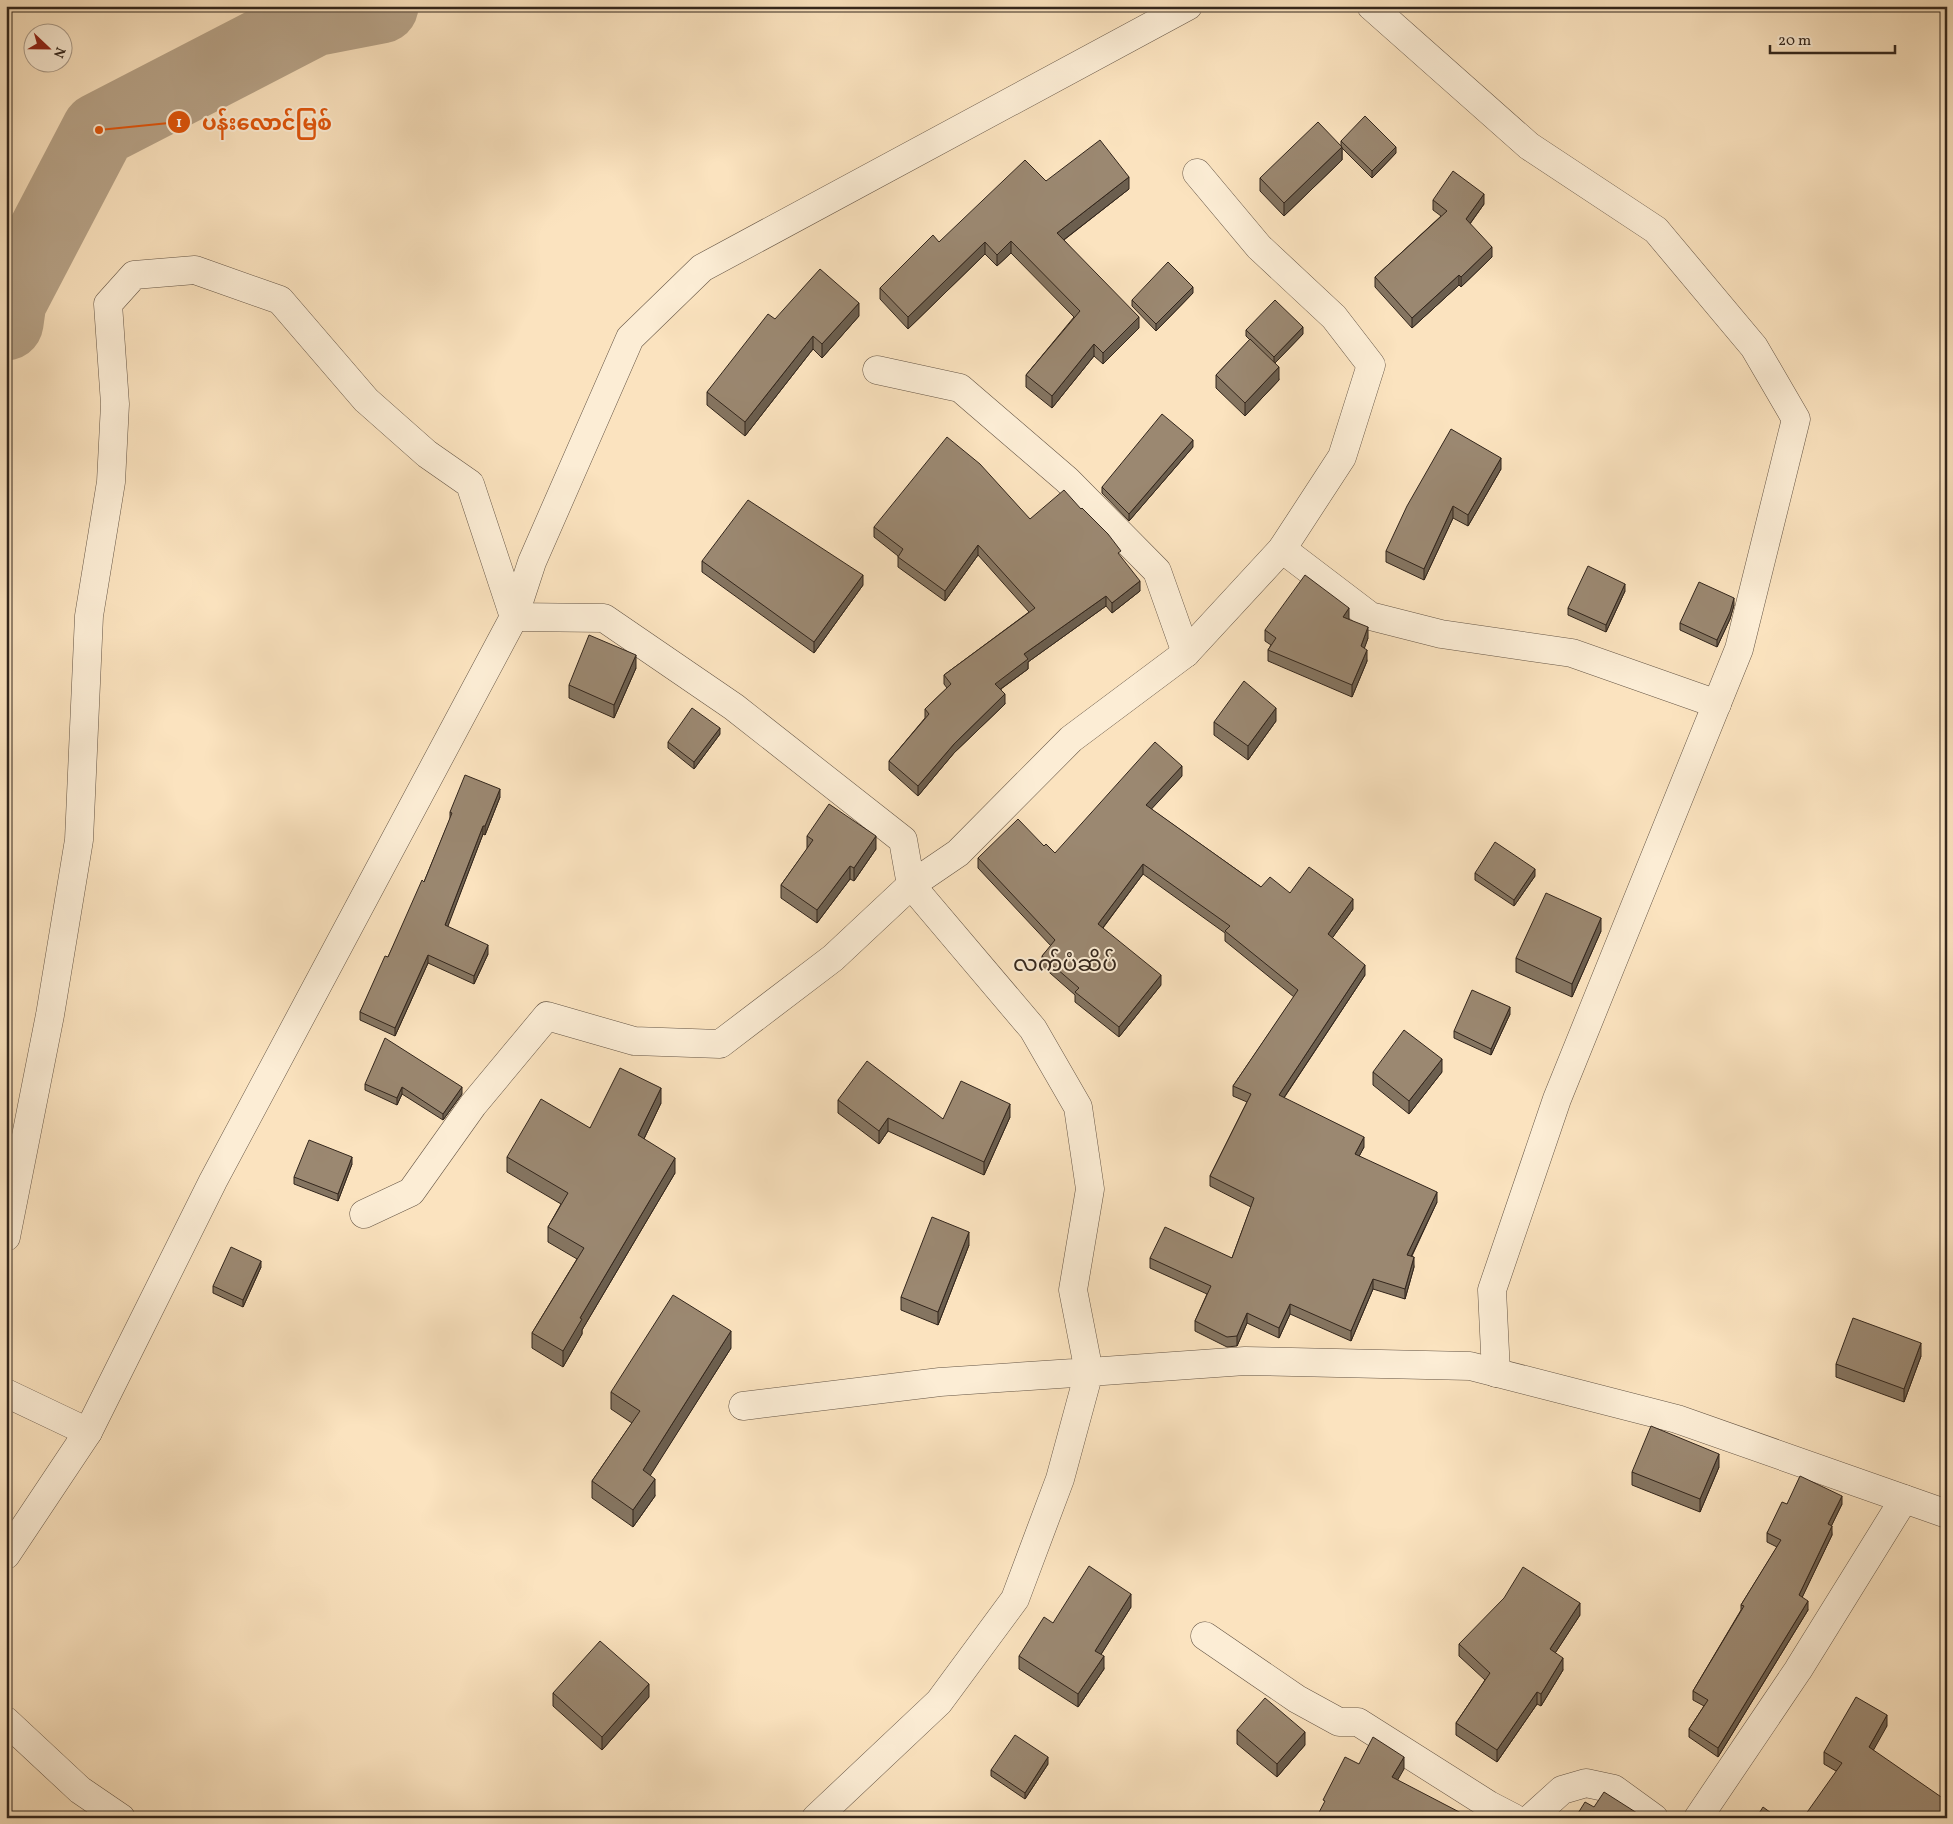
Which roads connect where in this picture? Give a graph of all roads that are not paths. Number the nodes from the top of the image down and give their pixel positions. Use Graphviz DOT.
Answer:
graph roads {
  1 [pos="1188,6"];
  2 [pos="1371,6"];
  3 [pos="1196,173"];
  4 [pos="877,370"];
  5 [pos="1282,549"];
  6 [pos="514,617"];
  7 [pos="1186,653"];
  8 [pos="1717,704"];
  9 [pos="911,885"];
  10 [pos="364,1214"];
  11 [pos="6,1237"];
  12 [pos="1089,1372"];
  13 [pos="1496,1373"];
  14 [pos="6,1393"];
  15 [pos="743,1406"];
  16 [pos="88,1432"];
  17 [pos="1904,1499"];
  18 [pos="1947,1514"];
  19 [pos="6,1555"];
  20 [pos="1205,1636"];
  21 [pos="6,1721"];
  22 [pos="121,1818"];
  23 [pos="816,1818"];
  24 [pos="1514,1818"];
  25 [pos="1531,1818"];
  26 [pos="1654,1818"];
  27 [pos="1698,1818"];
  1 -- 6 [label="street"];
  2 -- 8 [label="street"];
  3 -- 5 [label="street"];
  4 -- 7 [label="street"];
  5 -- 7 [label="street"];
  5 -- 8 [label="street"];
  6 -- 9 [label="street"];
  6 -- 11 [label="street"];
  6 -- 16 [label="street"];
  7 -- 9 [label="street"];
  8 -- 13 [label="street"];
  9 -- 10 [label="street"];
  9 -- 12 [label="street"];
  12 -- 13 [label="street"];
  12 -- 15 [label="street"];
  12 -- 23 [label="street"];
  13 -- 17 [label="street"];
  14 -- 16 [label="street"];
  16 -- 19 [label="street"];
  17 -- 18 [label="street"];
  17 -- 27 [label="street"];
  20 -- 24 [label="street"];
  21 -- 22 [label="street"];
  25 -- 26 [label="street"];
}
